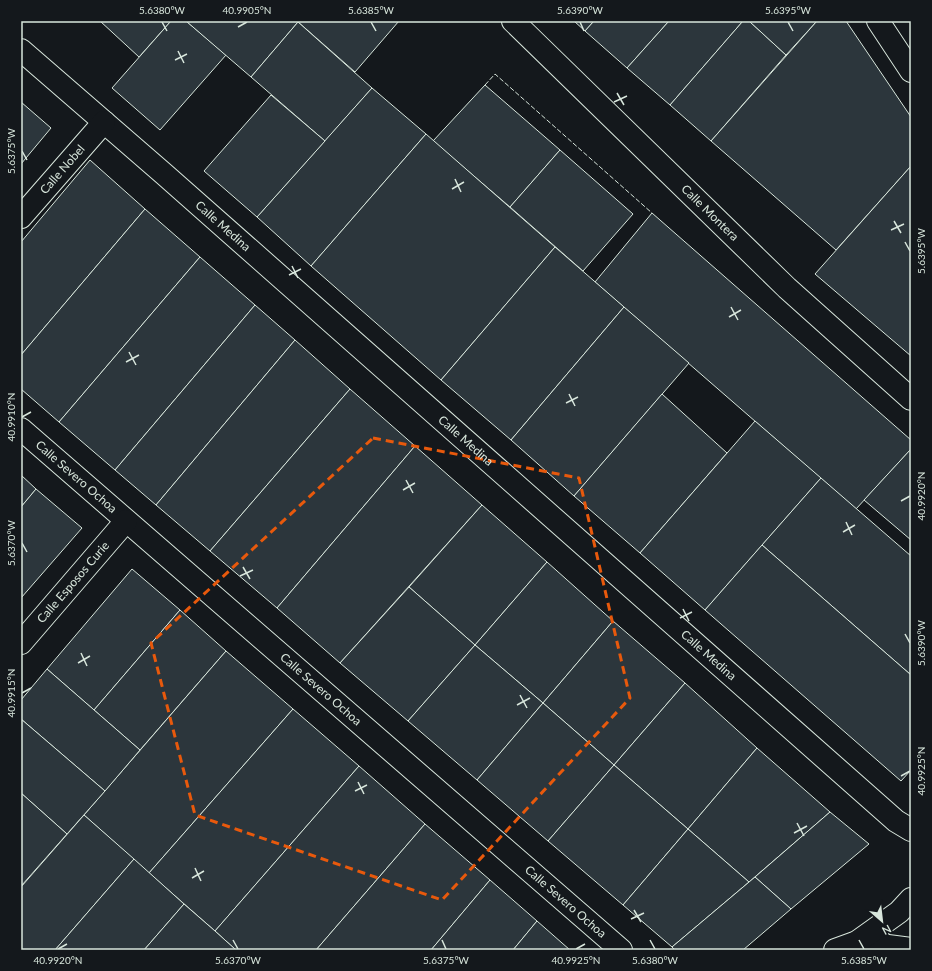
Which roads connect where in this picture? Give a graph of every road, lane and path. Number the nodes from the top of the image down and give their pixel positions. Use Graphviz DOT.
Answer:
graph roads {
  1 [pos="513,21"];
  2 [pos="878,21"];
  3 [pos="21,50"];
  4 [pos="911,71"];
  5 [pos="104,122"];
  6 [pos="21,217"];
  7 [pos="911,400"];
  8 [pos="21,430"];
  9 [pos="126,521"];
  10 [pos="21,644"];
  11 [pos="911,830"];
  12 [pos="911,899"];
  13 [pos="857,942"];
  14 [pos="911,949"];
  15 [pos="621,950"];
  16 [pos="835,950"];
  1 -- 7 [label="street, Calle Montera"];
  2 -- 4 [label="street"];
  3 -- 5 [label="street, Calle Medina"];
  5 -- 6 [label="street, Calle Nobel"];
  5 -- 11 [label="street, Calle Medina"];
  8 -- 9 [label="street, Calle Severo Ochoa"];
  9 -- 10 [label="street, Calle Esposos Curie"];
  9 -- 15 [label="street, Calle Severo Ochoa"];
  12 -- 13 [label="street"];
  13 -- 14 [label="street"];
  13 -- 16 [label="street"];
}
